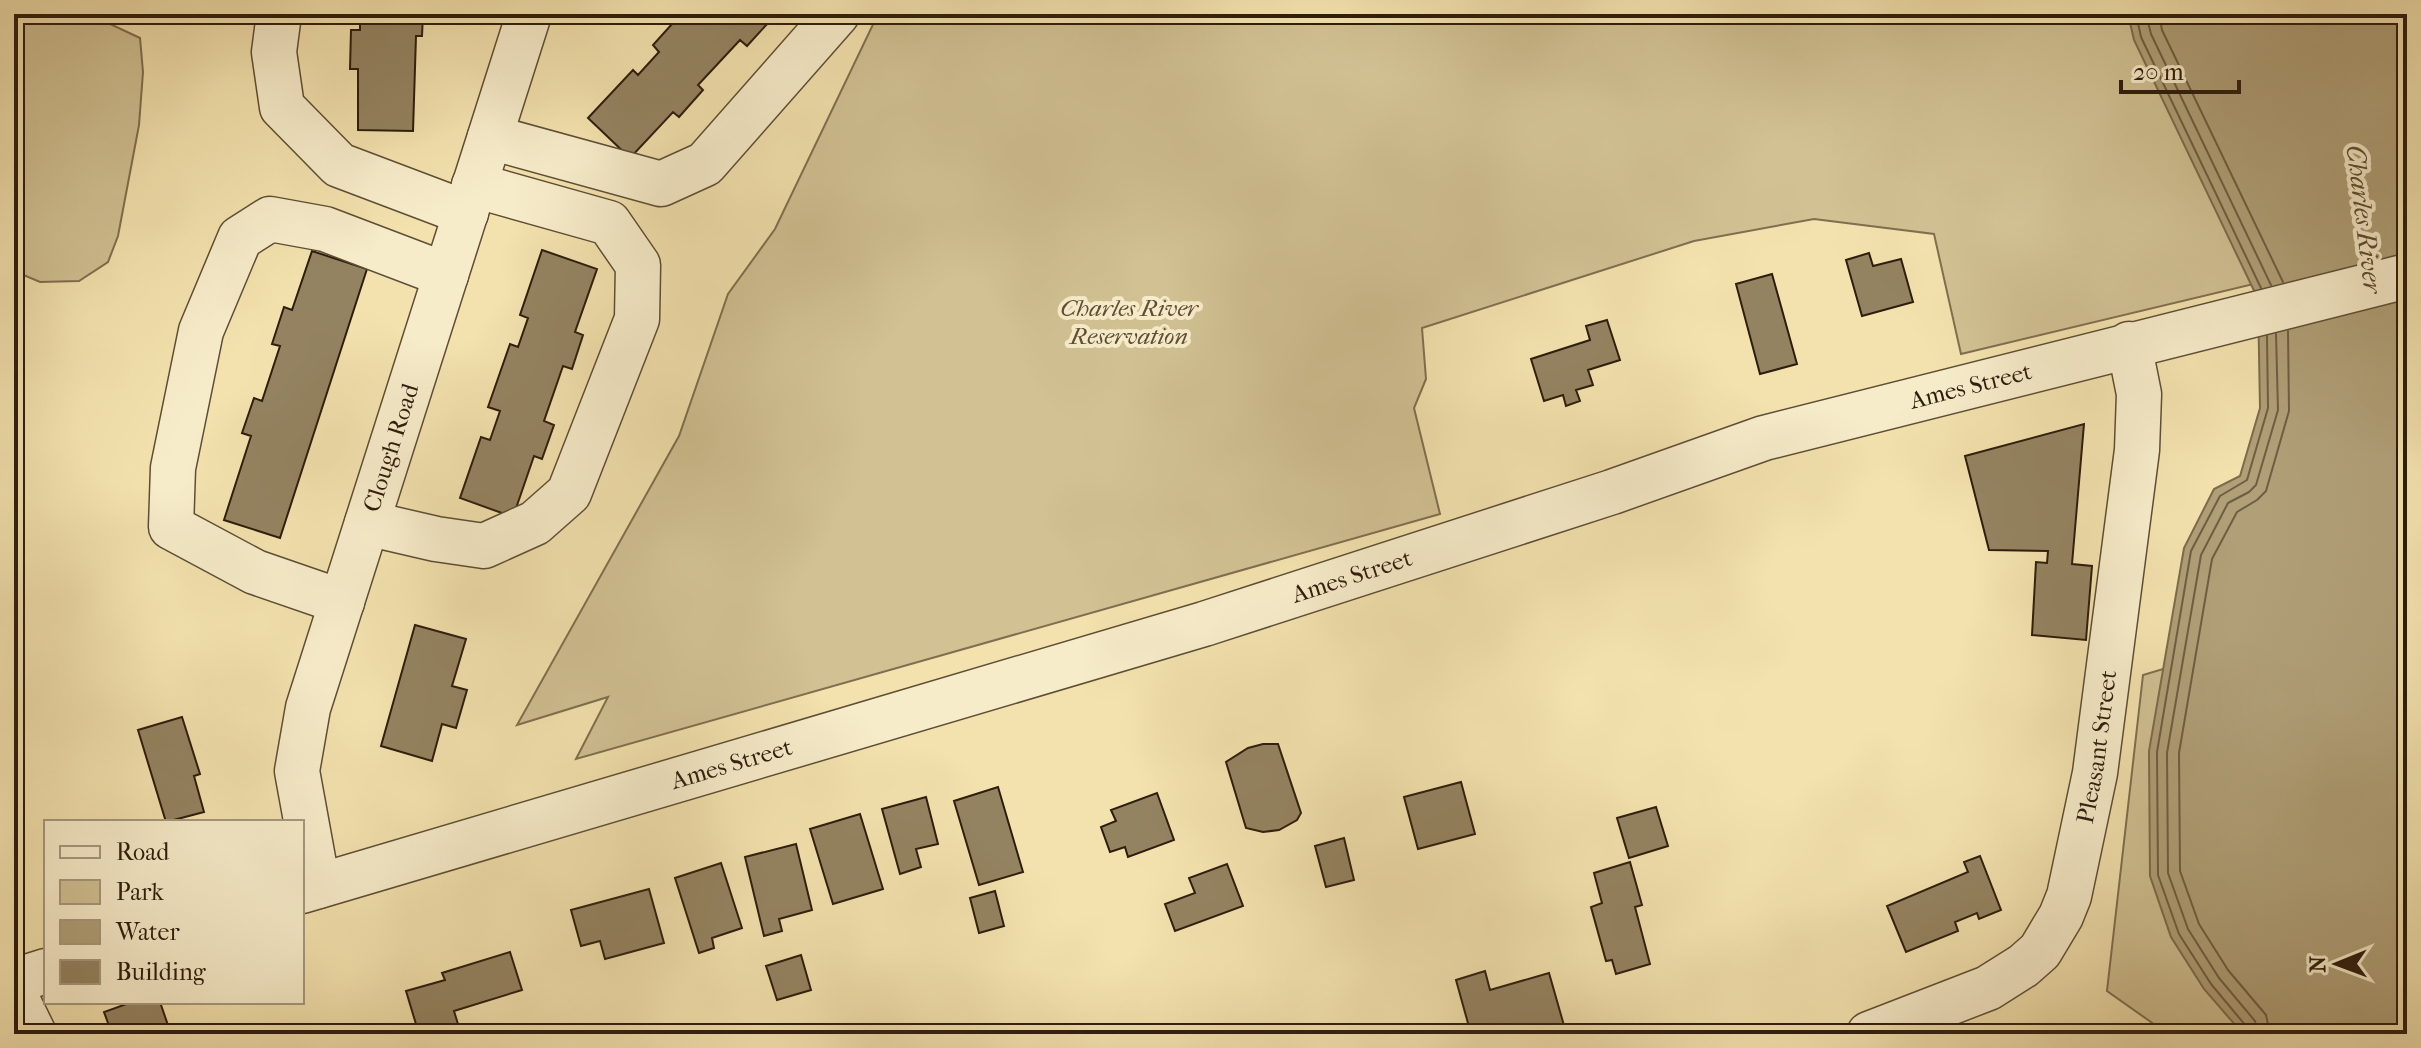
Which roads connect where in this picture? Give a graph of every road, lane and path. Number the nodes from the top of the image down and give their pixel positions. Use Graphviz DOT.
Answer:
graph roads {
  1 [pos="279,14"];
  2 [pos="529,14"];
  3 [pos="837,14"];
  4 [pos="490,137"];
  5 [pos="470,199"];
  6 [pos="446,275"];
  7 [pos="2407,276"];
  8 [pos="2129,344"];
  9 [pos="367,523"];
  10 [pos="342,602"];
  11 [pos="302,820"];
  12 [pos="304,835"];
  13 [pos="310,889"];
  14 [pos="44,972"];
  15 [pos="14,981"];
  16 [pos="14,993"];
  17 [pos="34,1034"];
  18 [pos="1869,1034"];
  1 -- 5 [label="street"];
  2 -- 4 [label="street, Clough Road"];
  3 -- 4 [label="street"];
  4 -- 5 [label="street, Clough Road"];
  5 -- 6 [label="street, Clough Road"];
  5 -- 9 [label="street"];
  6 -- 9 [label="street, Clough Road"];
  6 -- 10 [label="street"];
  7 -- 8 [label="street, Ames Street"];
  8 -- 13 [label="street, Ames Street"];
  8 -- 18 [label="street, Pleasant Street"];
  9 -- 10 [label="street, Clough Road"];
  10 -- 11 [label="street, Clough Road"];
  12 -- 13 [label="street, Clough Road"];
  14 -- 15 [label="street"];
  16 -- 17 [label="street"];
}
